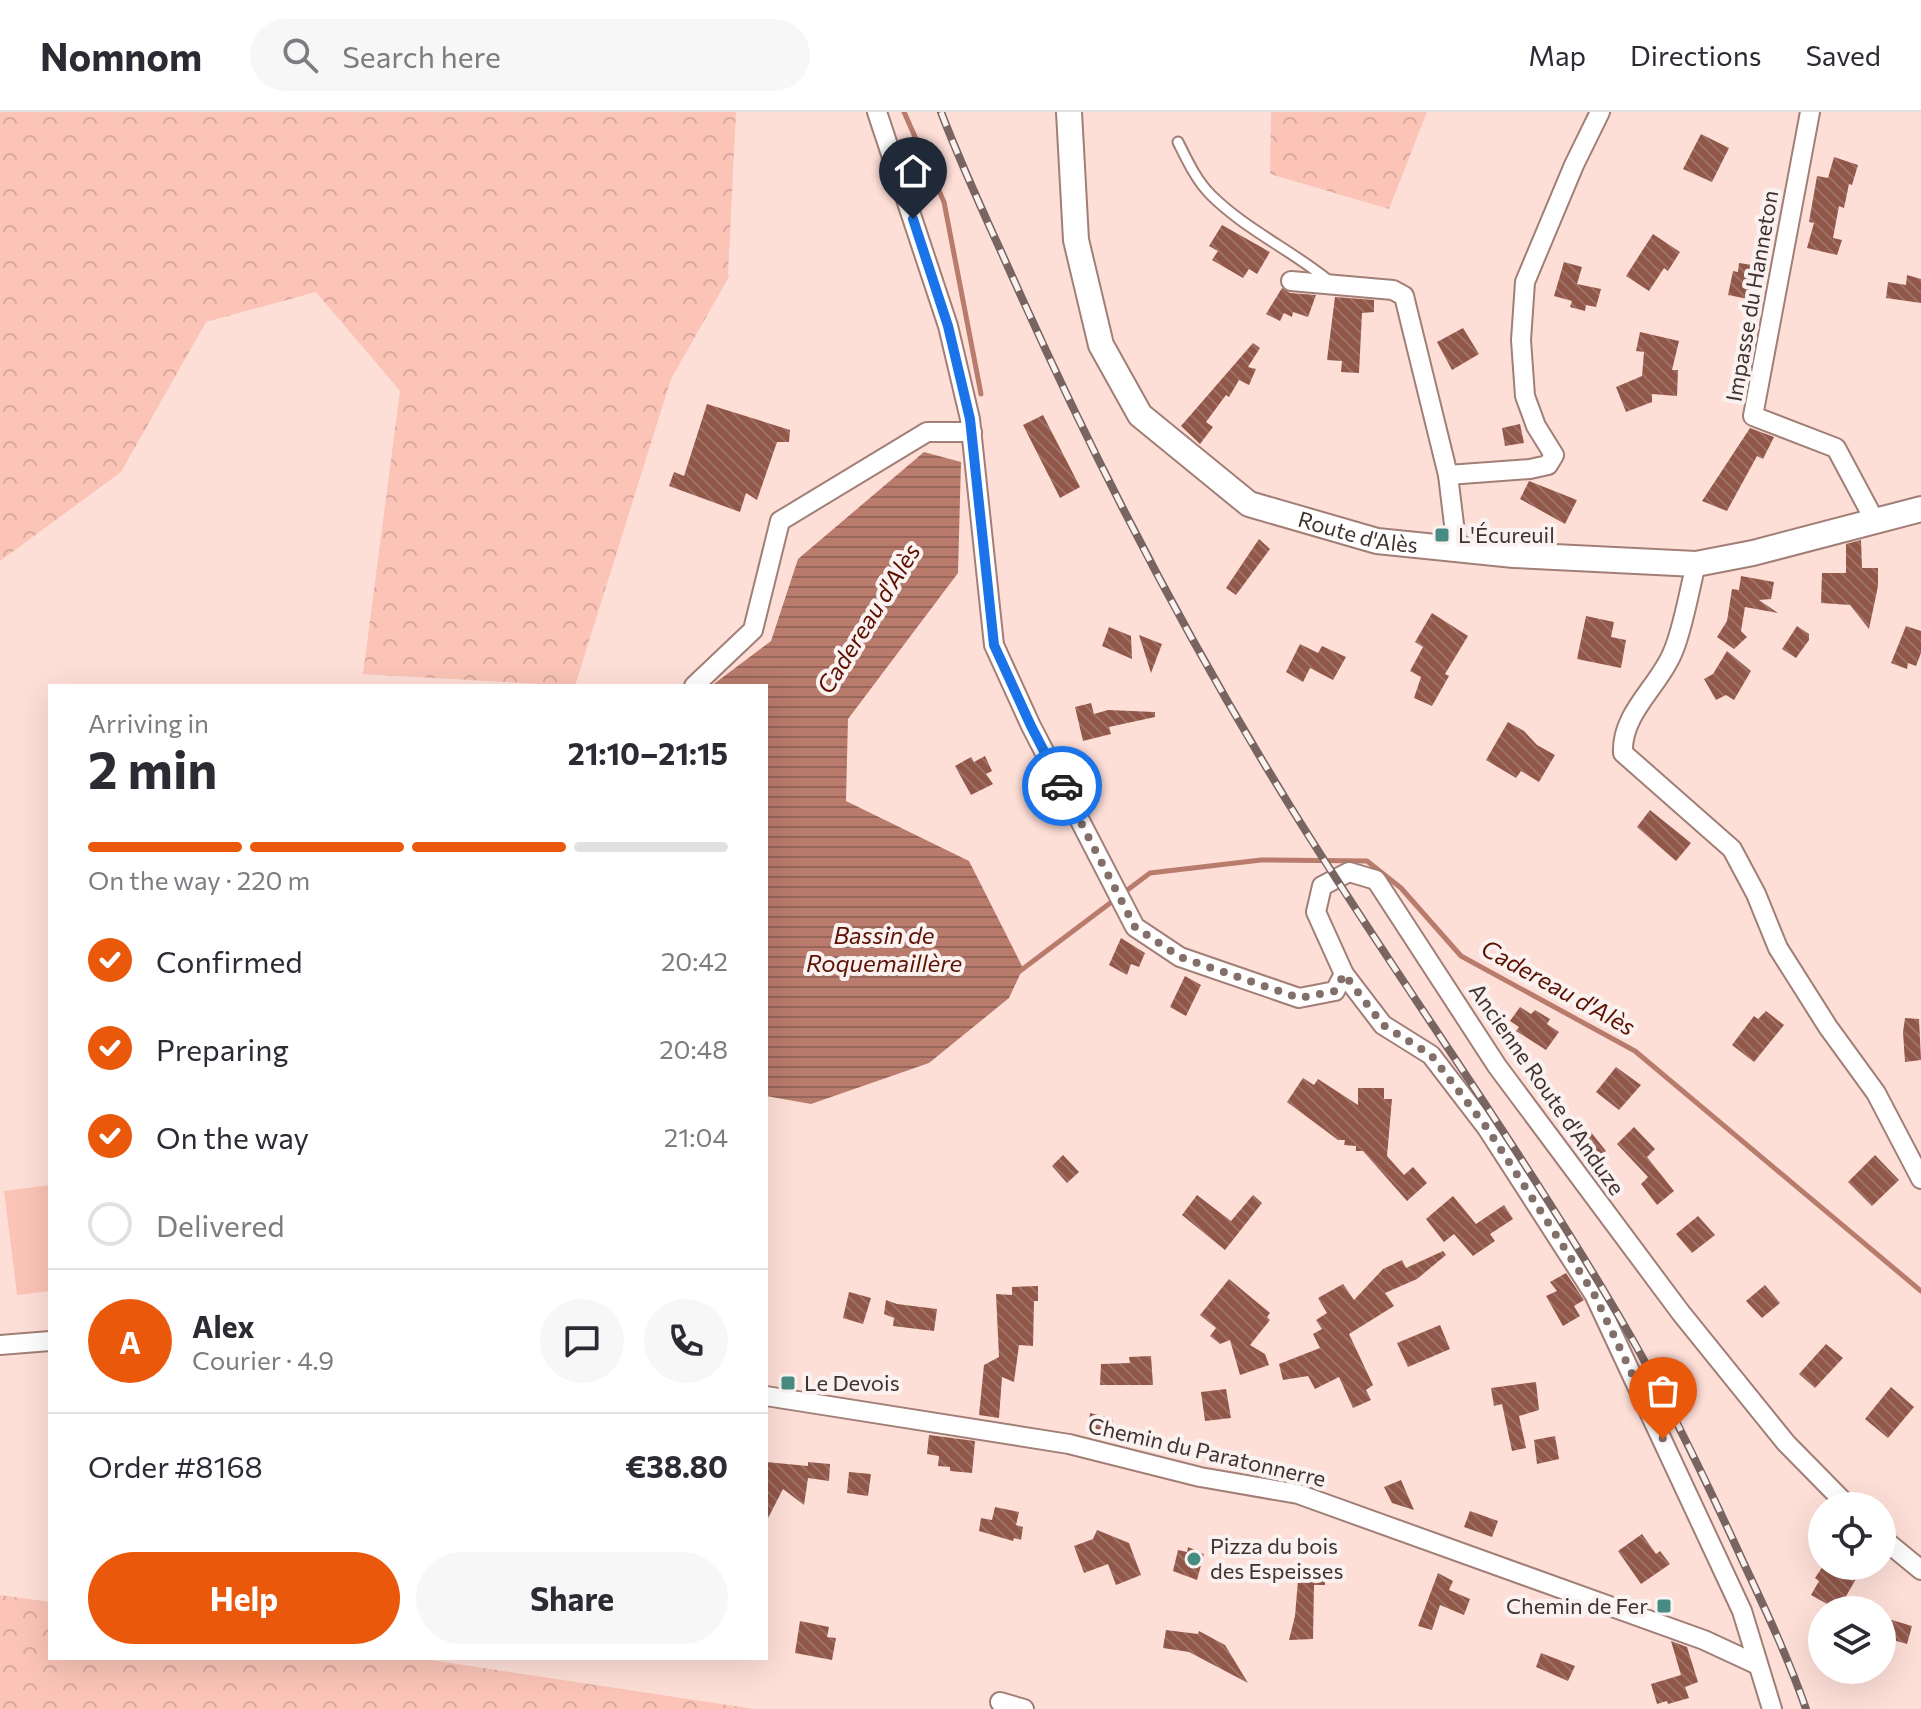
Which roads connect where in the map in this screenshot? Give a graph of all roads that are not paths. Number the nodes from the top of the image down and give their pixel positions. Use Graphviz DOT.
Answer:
graph roads {
  1 [pos="877,112"];
  2 [pos="1069,112"];
  3 [pos="1600,112"];
  4 [pos="1810,112"];
  5 [pos="1178,142"];
  6 [pos="1291,281"];
  7 [pos="1334,285"];
  8 [pos="972,432"];
  9 [pos="1448,475"];
  10 [pos="1921,509"];
  11 [pos="1875,521"];
  12 [pos="1457,549"];
  13 [pos="1696,564"];
  14 [pos="696,684"];
  15 [pos="1344,974"];
  16 [pos="1921,1179"];
  17 [pos="48,1341"];
  18 [pos="0,1345"];
  19 [pos="768,1396"];
  20 [pos="1835,1492"];
  21 [pos="1896,1549"];
  22 [pos="1921,1570"];
  23 [pos="1758,1665"];
  24 [pos="1000,1702"];
  25 [pos="1024,1709"];
  26 [pos="1772,1709"];
  1 -- 8 [label="street"];
  2 -- 12 [label="main road, Route d'Alès"];
  3 -- 9 [label="street"];
  4 -- 11 [label="street, Impasse du Hanneton"];
  5 -- 7 [label="lane"];
  6 -- 7 [label="street"];
  7 -- 9 [label="street"];
  8 -- 14 [label="street"];
  8 -- 15 [label="street"];
  9 -- 12 [label="street"];
  10 -- 11 [label="main road, Route d'Alès"];
  11 -- 13 [label="main road, Route d'Alès"];
  12 -- 13 [label="main road, Route d'Alès"];
  13 -- 16 [label="street"];
  15 -- 20 [label="street, Ancienne Route d'Anduze"];
  15 -- 23 [label="street, Ancienne Route d'Anduze"];
  17 -- 18 [label="street"];
  19 -- 23 [label="street, Chemin du Paratonnerre"];
  21 -- 22 [label="street"];
  23 -- 26 [label="street"];
  24 -- 25 [label="street"];
}
